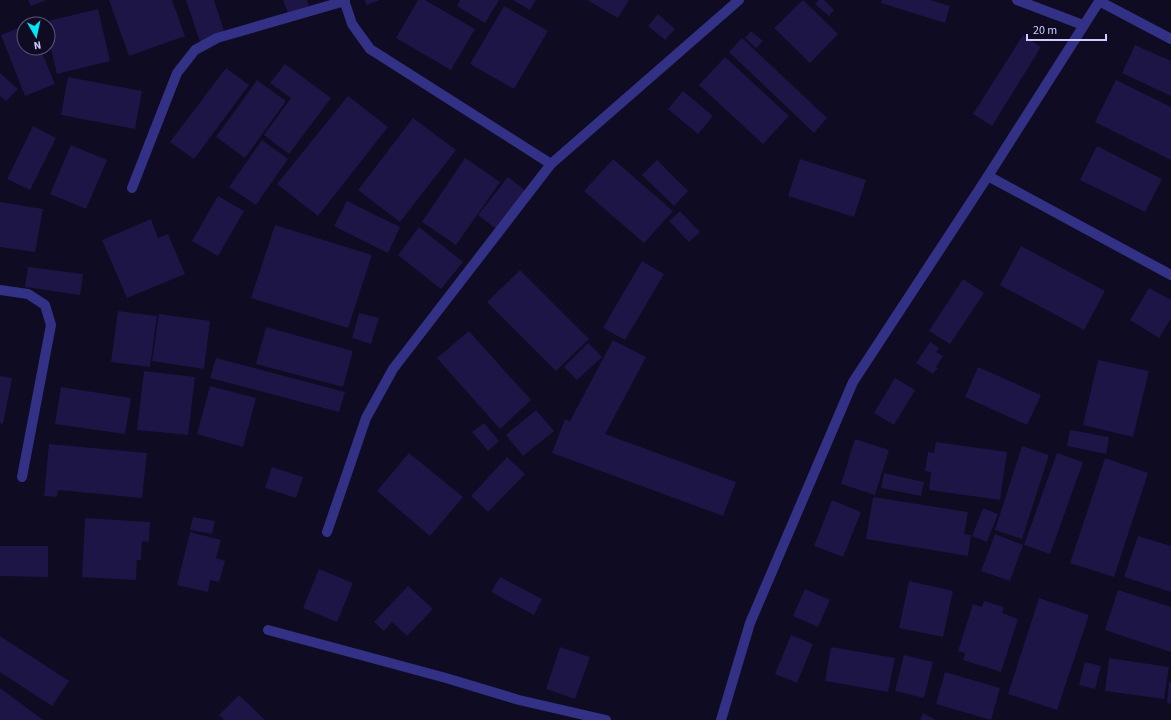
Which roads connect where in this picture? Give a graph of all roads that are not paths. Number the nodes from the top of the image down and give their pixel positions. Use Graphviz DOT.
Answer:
graph roads {
  1 [pos="739,0"];
  2 [pos="1017,0"];
  3 [pos="345,1"];
  4 [pos="1100,1"];
  5 [pos="1083,25"];
  6 [pos="1171,39"];
  7 [pos="551,164"];
  8 [pos="988,176"];
  9 [pos="132,188"];
  10 [pos="1171,275"];
  11 [pos="0,290"];
  12 [pos="22,477"];
  13 [pos="327,532"];
  14 [pos="268,630"];
  15 [pos="606,720"];
  16 [pos="721,720"];
  1 -- 7 [label="street"];
  2 -- 5 [label="street"];
  3 -- 7 [label="street"];
  3 -- 9 [label="street"];
  4 -- 5 [label="street"];
  4 -- 6 [label="street"];
  5 -- 8 [label="street"];
  7 -- 13 [label="street"];
  8 -- 10 [label="street"];
  8 -- 16 [label="street"];
  11 -- 12 [label="street"];
  14 -- 15 [label="street"];
}
